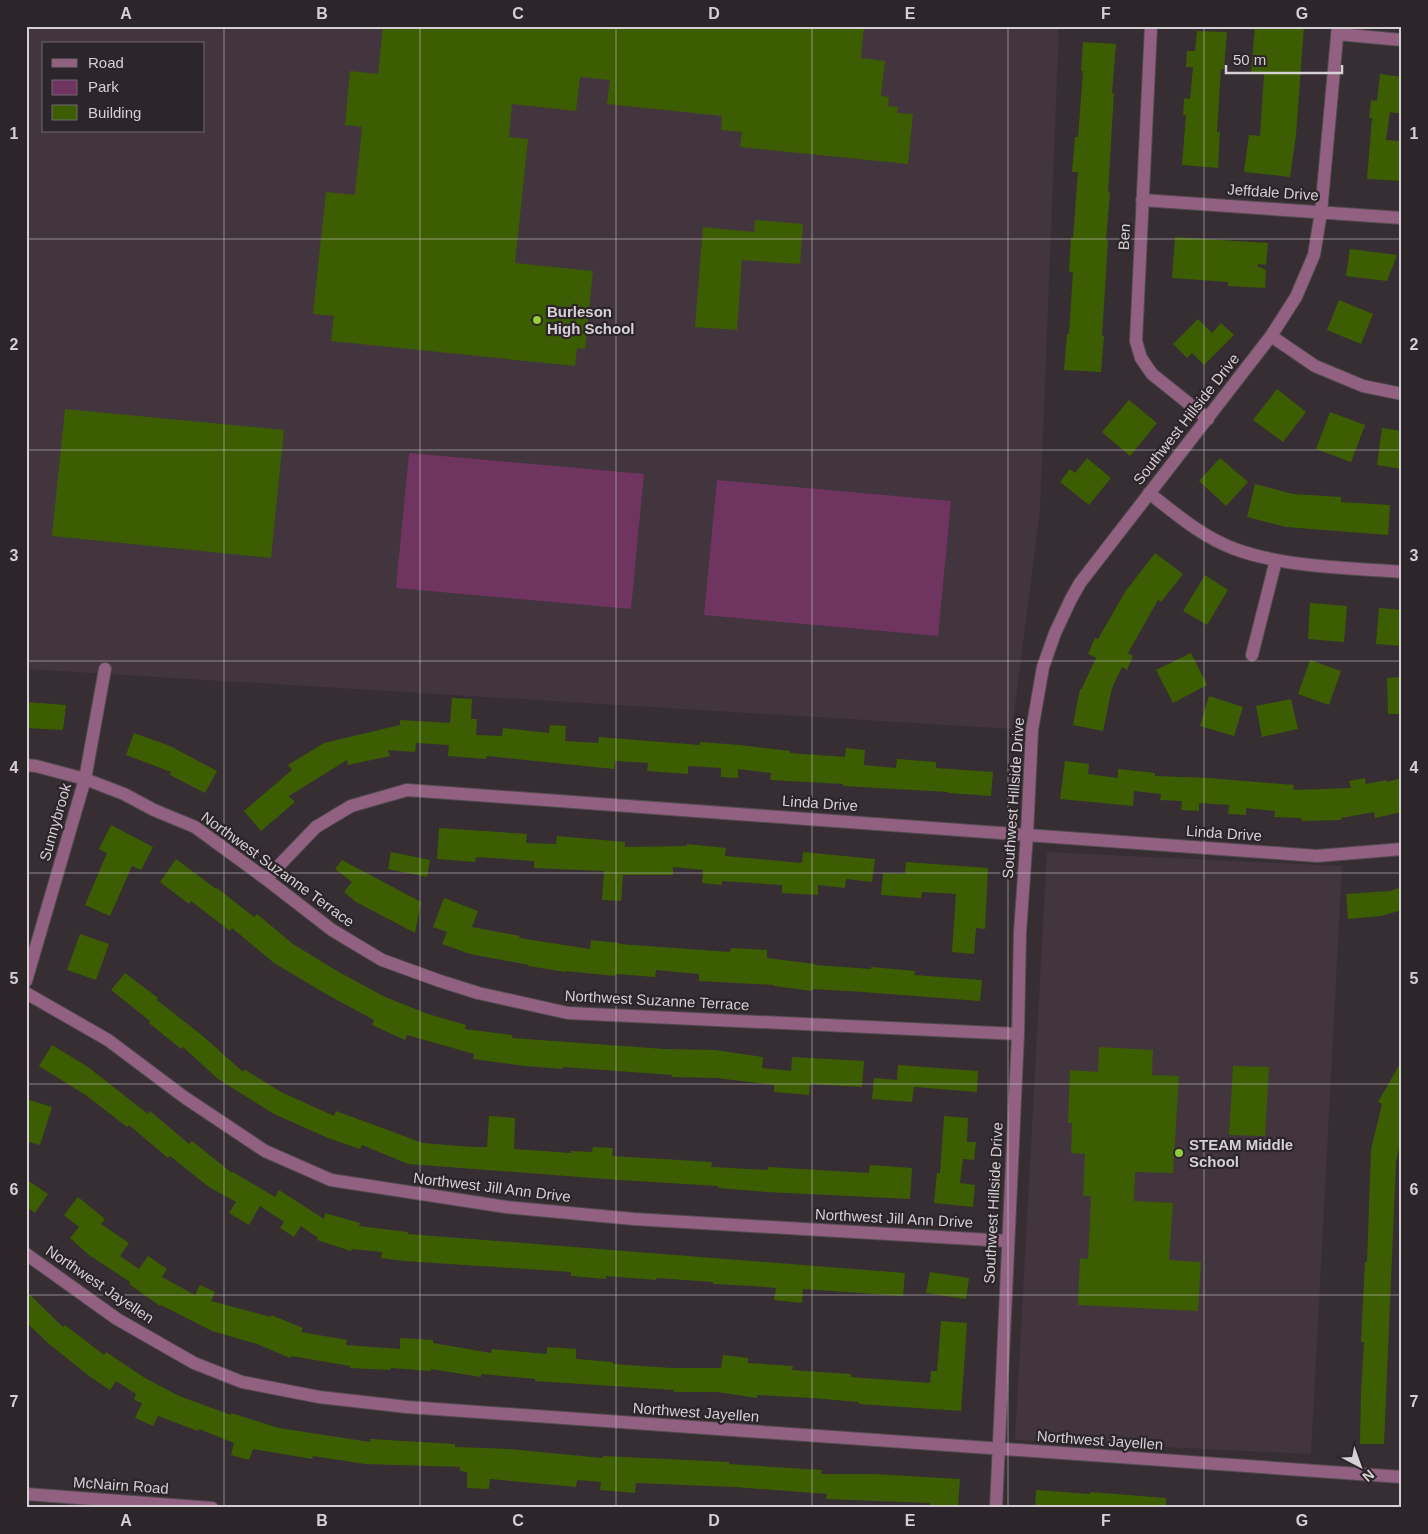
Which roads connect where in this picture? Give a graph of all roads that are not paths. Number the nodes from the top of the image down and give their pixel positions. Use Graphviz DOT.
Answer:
graph roads {
  1 [pos="1151,26"];
  2 [pos="1337,30"];
  3 [pos="1402,40"];
  4 [pos="1142,200"];
  5 [pos="1320,212"];
  6 [pos="1402,218"];
  7 [pos="1271,336"];
  8 [pos="1402,394"];
  9 [pos="1208,419"];
  10 [pos="1149,493"];
  11 [pos="1276,560"];
  12 [pos="1402,572"];
  13 [pos="1252,655"];
  14 [pos="105,670"];
  15 [pos="26,765"];
  16 [pos="85,779"];
  17 [pos="1027,834"];
  18 [pos="1402,849"];
  19 [pos="266,879"];
  20 [pos="26,981"];
  21 [pos="26,993"];
  22 [pos="1018,1034"];
  23 [pos="1007,1241"];
  24 [pos="26,1254"];
  25 [pos="1000,1450"];
  26 [pos="1402,1477"];
  27 [pos="26,1494"];
  28 [pos="212,1508"];
  29 [pos="996,1508"];
  1 -- 4 [label="street, Ben"];
  2 -- 3 [label="street"];
  2 -- 5 [label="street, Southwest Hillside Drive"];
  4 -- 5 [label="street, Jeffdale Drive"];
  4 -- 9 [label="street, Ben"];
  5 -- 6 [label="street, Jeffdale Drive"];
  5 -- 7 [label="street, Southwest Hillside Drive"];
  7 -- 8 [label="street"];
  7 -- 9 [label="street, Southwest Hillside Drive"];
  9 -- 10 [label="street, Southwest Hillside Drive"];
  10 -- 11 [label="street"];
  10 -- 17 [label="street, Southwest Hillside Drive"];
  11 -- 12 [label="street"];
  11 -- 13 [label="street"];
  14 -- 16 [label="street, Sunnybrook"];
  15 -- 16 [label="street, Northwest Suzanne Terrace"];
  16 -- 19 [label="street, Northwest Suzanne Terrace"];
  16 -- 20 [label="street, Sunnybrook"];
  17 -- 18 [label="street, Linda Drive"];
  17 -- 19 [label="street, Linda Drive"];
  17 -- 22 [label="street, Southwest Hillside Drive"];
  19 -- 22 [label="street, Northwest Suzanne Terrace"];
  21 -- 23 [label="street, Northwest Jill Ann Drive"];
  22 -- 23 [label="street, Southwest Hillside Drive"];
  23 -- 25 [label="street, Southwest Hillside Drive"];
  24 -- 25 [label="street, Northwest Jayellen"];
  25 -- 26 [label="street, Northwest Jayellen"];
  25 -- 29 [label="street, Southwest Hillside Drive"];
  27 -- 28 [label="street, McNairn Road"];
}
